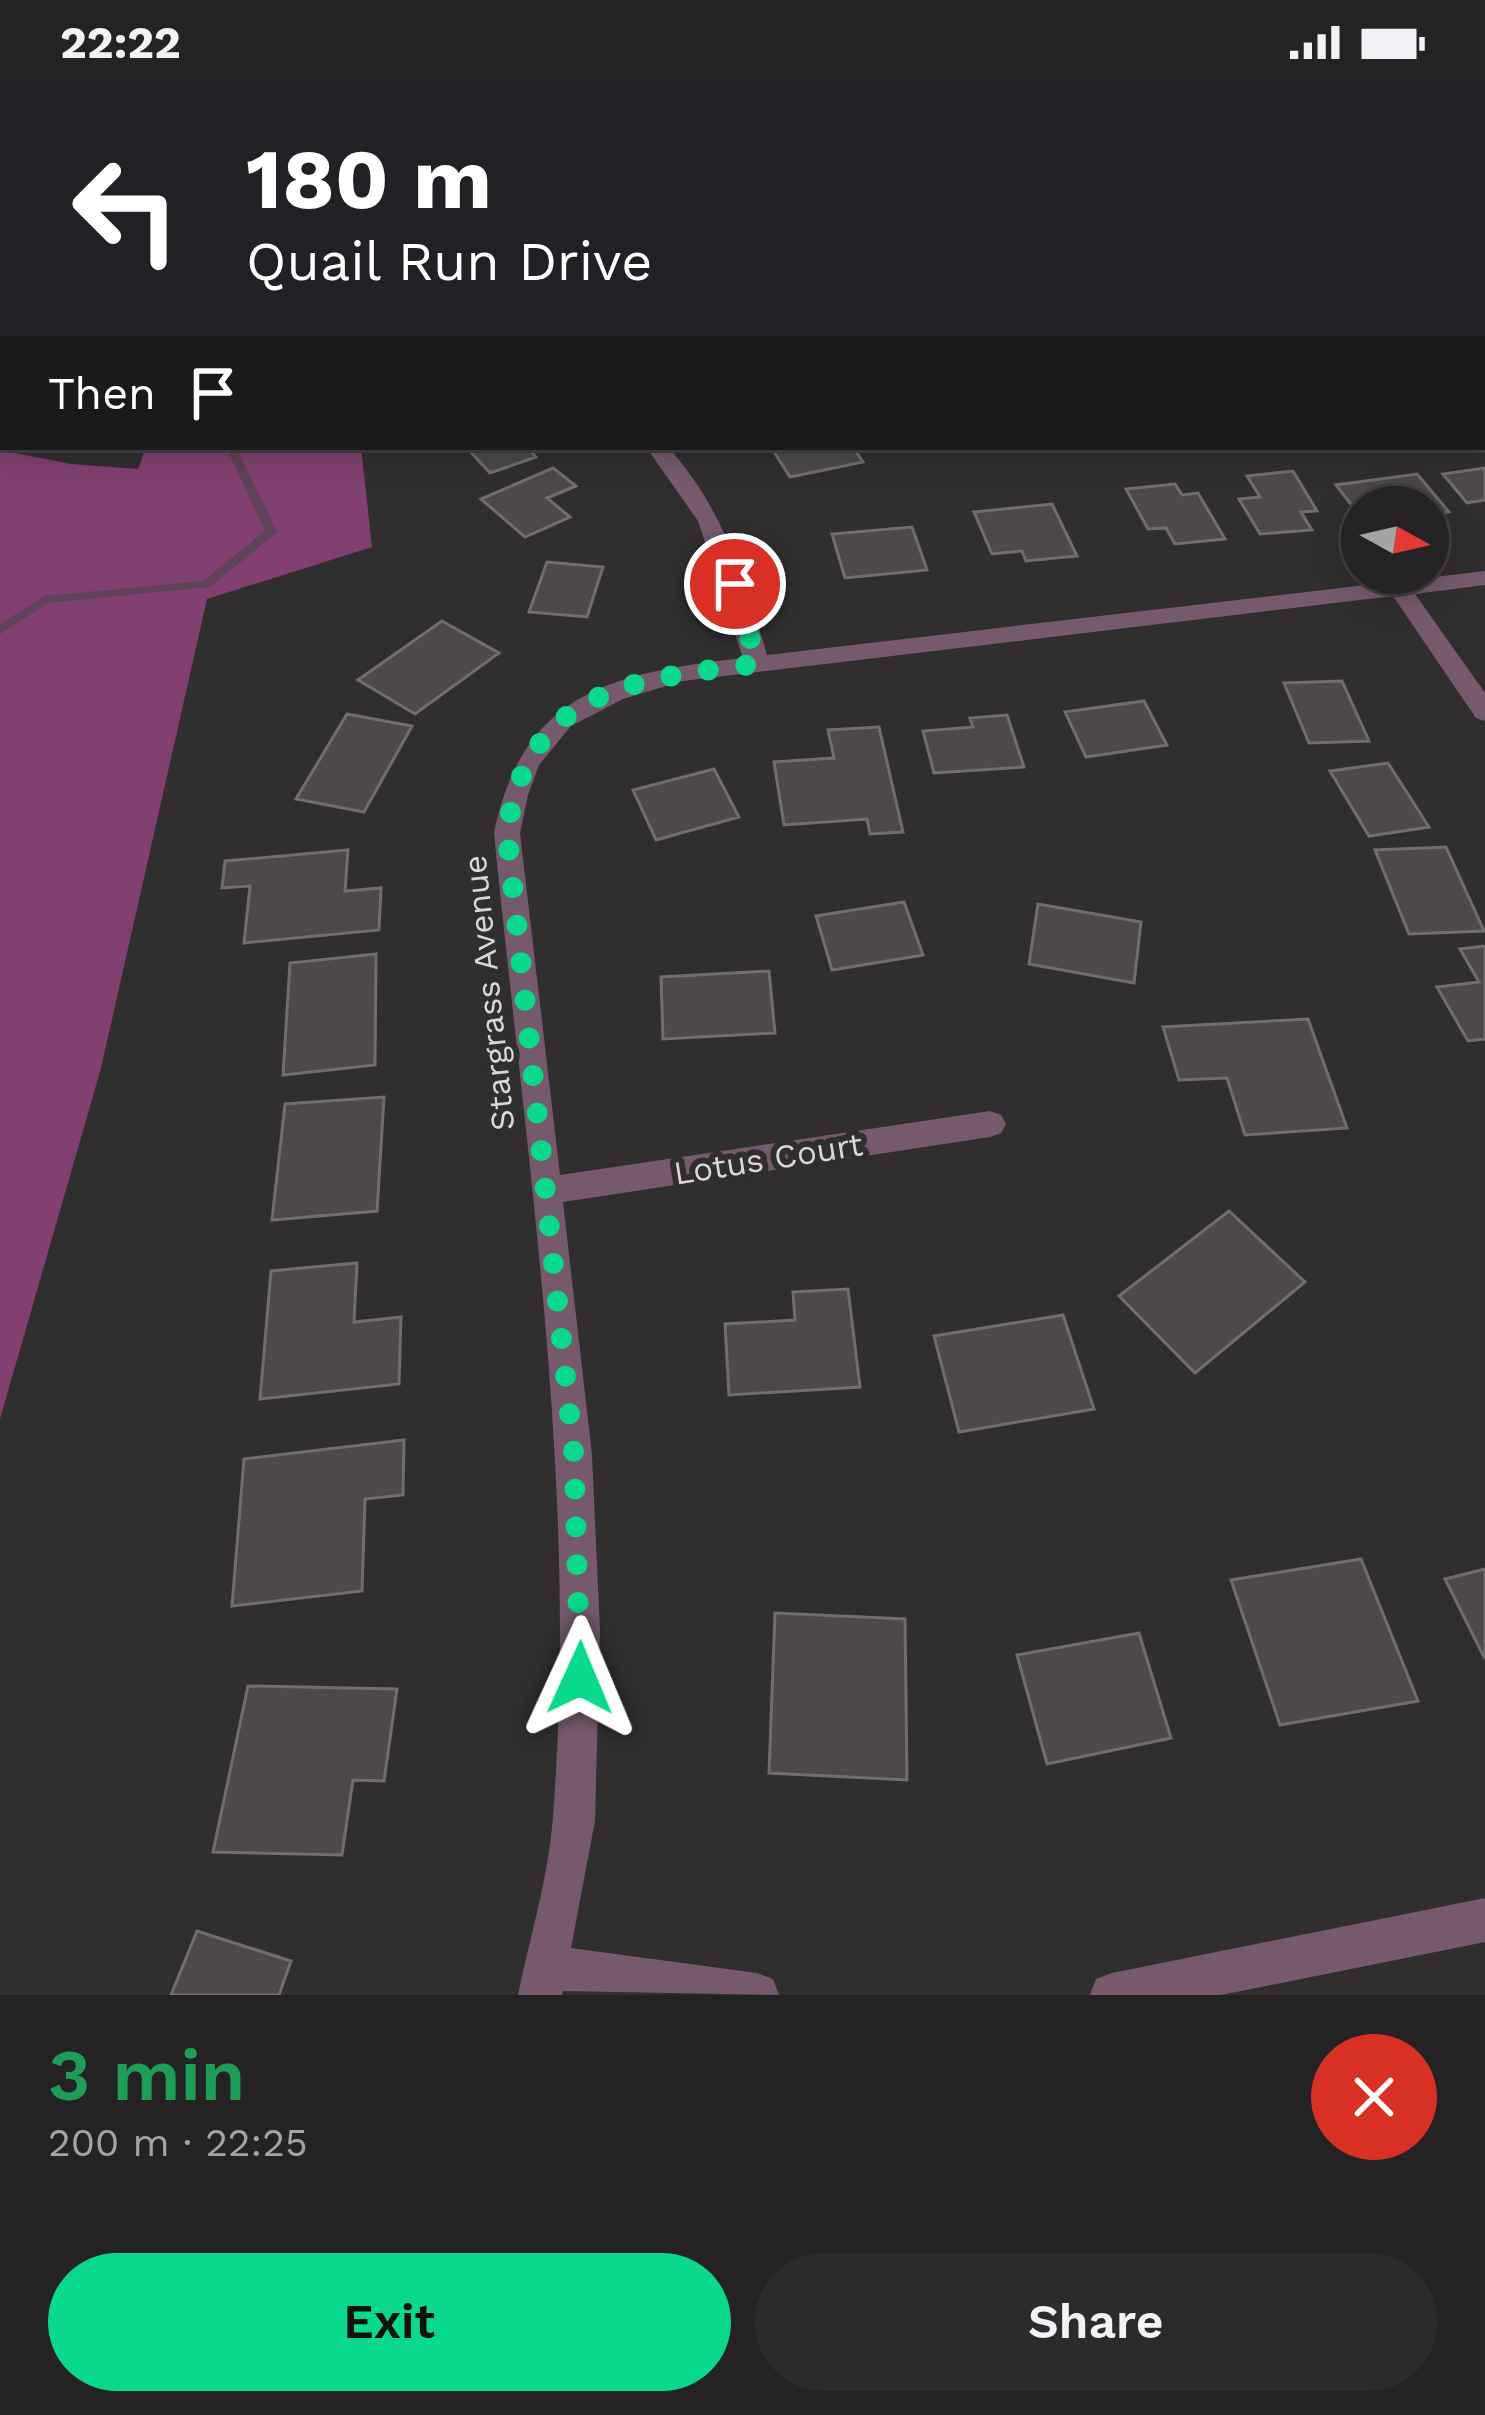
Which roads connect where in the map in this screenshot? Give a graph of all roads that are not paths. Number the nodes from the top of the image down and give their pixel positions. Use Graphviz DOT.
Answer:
graph roads {
  1 [pos="660,450"];
  2 [pos="1485,578"];
  3 [pos="1449,582"];
  4 [pos="1348,594"];
  5 [pos="1403,594"];
  6 [pos="757,664"];
  7 [pos="1485,712"];
  8 [pos="990,1124"];
  9 [pos="545,1191"];
  10 [pos="1485,1920"];
  11 [pos="543,1981"];
  12 [pos="757,1995"];
  13 [pos="1112,1995"];
  1 -- 6 [label="street"];
  2 -- 3 [label="street, Stargrass Avenue"];
  4 -- 6 [label="street, Stargrass Avenue"];
  5 -- 7 [label="street"];
  6 -- 9 [label="street, Stargrass Avenue"];
  8 -- 9 [label="street, Lotus Court"];
  9 -- 11 [label="street, Stargrass Avenue"];
  10 -- 13 [label="street"];
  11 -- 12 [label="street"];
}
